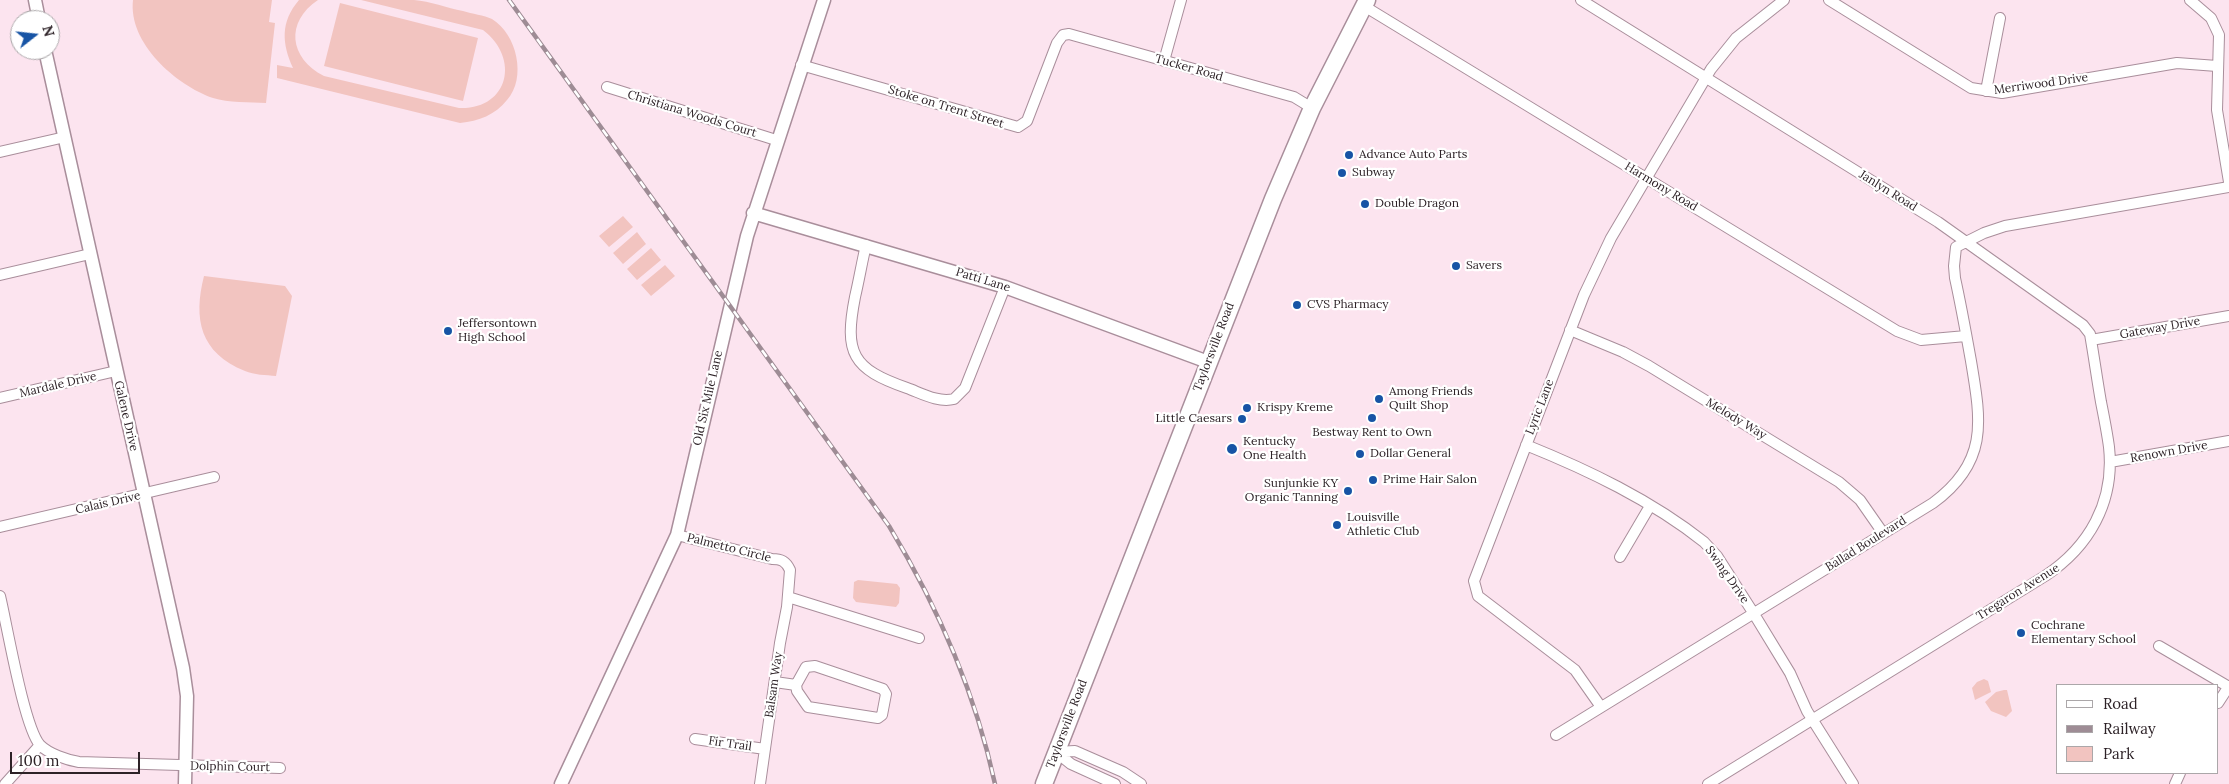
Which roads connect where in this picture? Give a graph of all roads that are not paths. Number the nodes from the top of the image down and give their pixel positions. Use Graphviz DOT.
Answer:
graph roads {
  1 [pos="824,0"];
  2 [pos="1181,0"];
  3 [pos="1581,0"];
  4 [pos="1784,0"];
  5 [pos="1829,0"];
  6 [pos="2190,0"];
  7 [pos="1365,3"];
  8 [pos="2000,18"];
  9 [pos="1063,35"];
  10 [pos="47,60"];
  11 [pos="1164,62"];
  12 [pos="801,66"];
  13 [pos="2217,66"];
  14 [pos="1706,78"];
  15 [pos="607,87"];
  16 [pos="1986,92"];
  17 [pos="1312,108"];
  18 [pos="65,137"];
  19 [pos="776,140"];
  20 [pos="0,152"];
  21 [pos="1646,178"];
  22 [pos="2229,182"];
  23 [pos="2229,187"];
  24 [pos="753,214"];
  25 [pos="1966,241"];
  26 [pos="866,245"];
  27 [pos="90,254"];
  28 [pos="0,274"];
  29 [pos="1005,286"];
  30 [pos="2229,316"];
  31 [pos="1570,330"];
  32 [pos="1966,336"];
  33 [pos="2091,340"];
  34 [pos="1208,362"];
  35 [pos="116,371"];
  36 [pos="0,398"];
  37 [pos="2229,444"];
  38 [pos="1526,445"];
  39 [pos="2110,462"];
  40 [pos="214,477"];
  41 [pos="144,495"];
  42 [pos="1650,506"];
  43 [pos="0,528"];
  44 [pos="1883,534"];
  45 [pos="677,535"];
  46 [pos="1620,557"];
  47 [pos="788,592"];
  48 [pos="0,596"];
  49 [pos="1754,614"];
  50 [pos="919,638"];
  51 [pos="2160,646"];
  52 [pos="775,682"];
  53 [pos="796,685"];
  54 [pos="2229,687"];
  55 [pos="2219,702"];
  56 [pos="1602,707"];
  57 [pos="1813,719"];
  58 [pos="1556,735"];
  59 [pos="695,739"];
  60 [pos="40,744"];
  61 [pos="765,749"];
  62 [pos="1056,752"];
  63 [pos="186,766"];
  64 [pos="280,768"];
  65 [pos="5,784"];
  66 [pos="186,784"];
  67 [pos="561,784"];
  68 [pos="760,784"];
  69 [pos="1044,784"];
  70 [pos="1115,784"];
  71 [pos="1141,784"];
  72 [pos="1708,784"];
  73 [pos="1853,784"];
  1 -- 12 [label="street, Old Six Mile Lane"];
  2 -- 11 [label="street"];
  3 -- 14 [label="street, Janlyn Road"];
  4 -- 14 [label="street, Lyric Lane"];
  5 -- 16 [label="street, Merriwood Drive"];
  6 -- 13 [label="street"];
  7 -- 17 [label="main road, Taylorsville Road"];
  7 -- 21 [label="street, Harmony Road"];
  8 -- 16 [label="street"];
  9 -- 11 [label="street, Tucker Road"];
  9 -- 12 [label="street, Stoke on Trent Street"];
  10 -- 18 [label="street, Galene Drive"];
  11 -- 17 [label="street, Tucker Road"];
  12 -- 19 [label="street, Old Six Mile Lane"];
  13 -- 16 [label="street, Merriwood Drive"];
  13 -- 22 [label="street"];
  14 -- 21 [label="street, Lyric Lane"];
  14 -- 25 [label="street, Janlyn Road"];
  15 -- 19 [label="street, Christiana Woods Court"];
  17 -- 34 [label="main road, Taylorsville Road"];
  18 -- 20 [label="street"];
  18 -- 27 [label="street, Galene Drive"];
  19 -- 24 [label="street, Old Six Mile Lane"];
  21 -- 31 [label="street, Lyric Lane"];
  21 -- 32 [label="street, Harmony Road"];
  23 -- 25 [label="street"];
  24 -- 26 [label="street, Patti Lane"];
  24 -- 45 [label="street, Old Six Mile Lane"];
  25 -- 32 [label="street, Ballad Boulevard"];
  25 -- 33 [label="street, Tregaron Avenue"];
  26 -- 29 [label="street, Patti Lane"];
  26 -- 29 [label="street"];
  27 -- 28 [label="street"];
  27 -- 35 [label="street, Galene Drive"];
  29 -- 34 [label="street, Patti Lane"];
  30 -- 33 [label="street, Gateway Drive"];
  31 -- 38 [label="street, Lyric Lane"];
  31 -- 44 [label="street, Melody Way"];
  32 -- 44 [label="street, Ballad Boulevard"];
  33 -- 39 [label="street, Tregaron Avenue"];
  34 -- 62 [label="main road, Taylorsville Road"];
  35 -- 36 [label="street, Mardale Drive"];
  35 -- 41 [label="street, Galene Drive"];
  37 -- 39 [label="street, Renown Drive"];
  38 -- 42 [label="street, Swing Drive"];
  38 -- 56 [label="street, Lyric Lane"];
  39 -- 57 [label="street, Tregaron Avenue"];
  40 -- 41 [label="street, Calais Drive"];
  41 -- 43 [label="street, Calais Drive"];
  41 -- 63 [label="street, Galene Drive"];
  42 -- 46 [label="street"];
  42 -- 49 [label="street, Swing Drive"];
  44 -- 49 [label="street, Ballad Boulevard"];
  45 -- 47 [label="street, Palmetto Circle"];
  45 -- 67 [label="street, Old Six Mile Lane"];
  47 -- 50 [label="street"];
  47 -- 52 [label="street, Balsam Way"];
  48 -- 60 [label="street"];
  49 -- 56 [label="street, Ballad Boulevard"];
  49 -- 57 [label="street, Swing Drive"];
  51 -- 54 [label="street"];
  52 -- 53 [label="street"];
  52 -- 61 [label="street, Balsam Way"];
  53 -- 53 [label="street"];
  54 -- 55 [label="street"];
  56 -- 58 [label="street, Ballad Boulevard"];
  57 -- 72 [label="street, Tregaron Avenue"];
  57 -- 73 [label="street, Swing Drive"];
  59 -- 61 [label="street, Fir Trail"];
  60 -- 63 [label="street, Dolphin Court"];
  60 -- 65 [label="street"];
  61 -- 68 [label="street, Balsam Way"];
  62 -- 69 [label="main road, Taylorsville Road"];
  62 -- 70 [label="street"];
  62 -- 71 [label="street"];
  63 -- 64 [label="street, Dolphin Court"];
  63 -- 66 [label="street, Galene Drive"];
}
